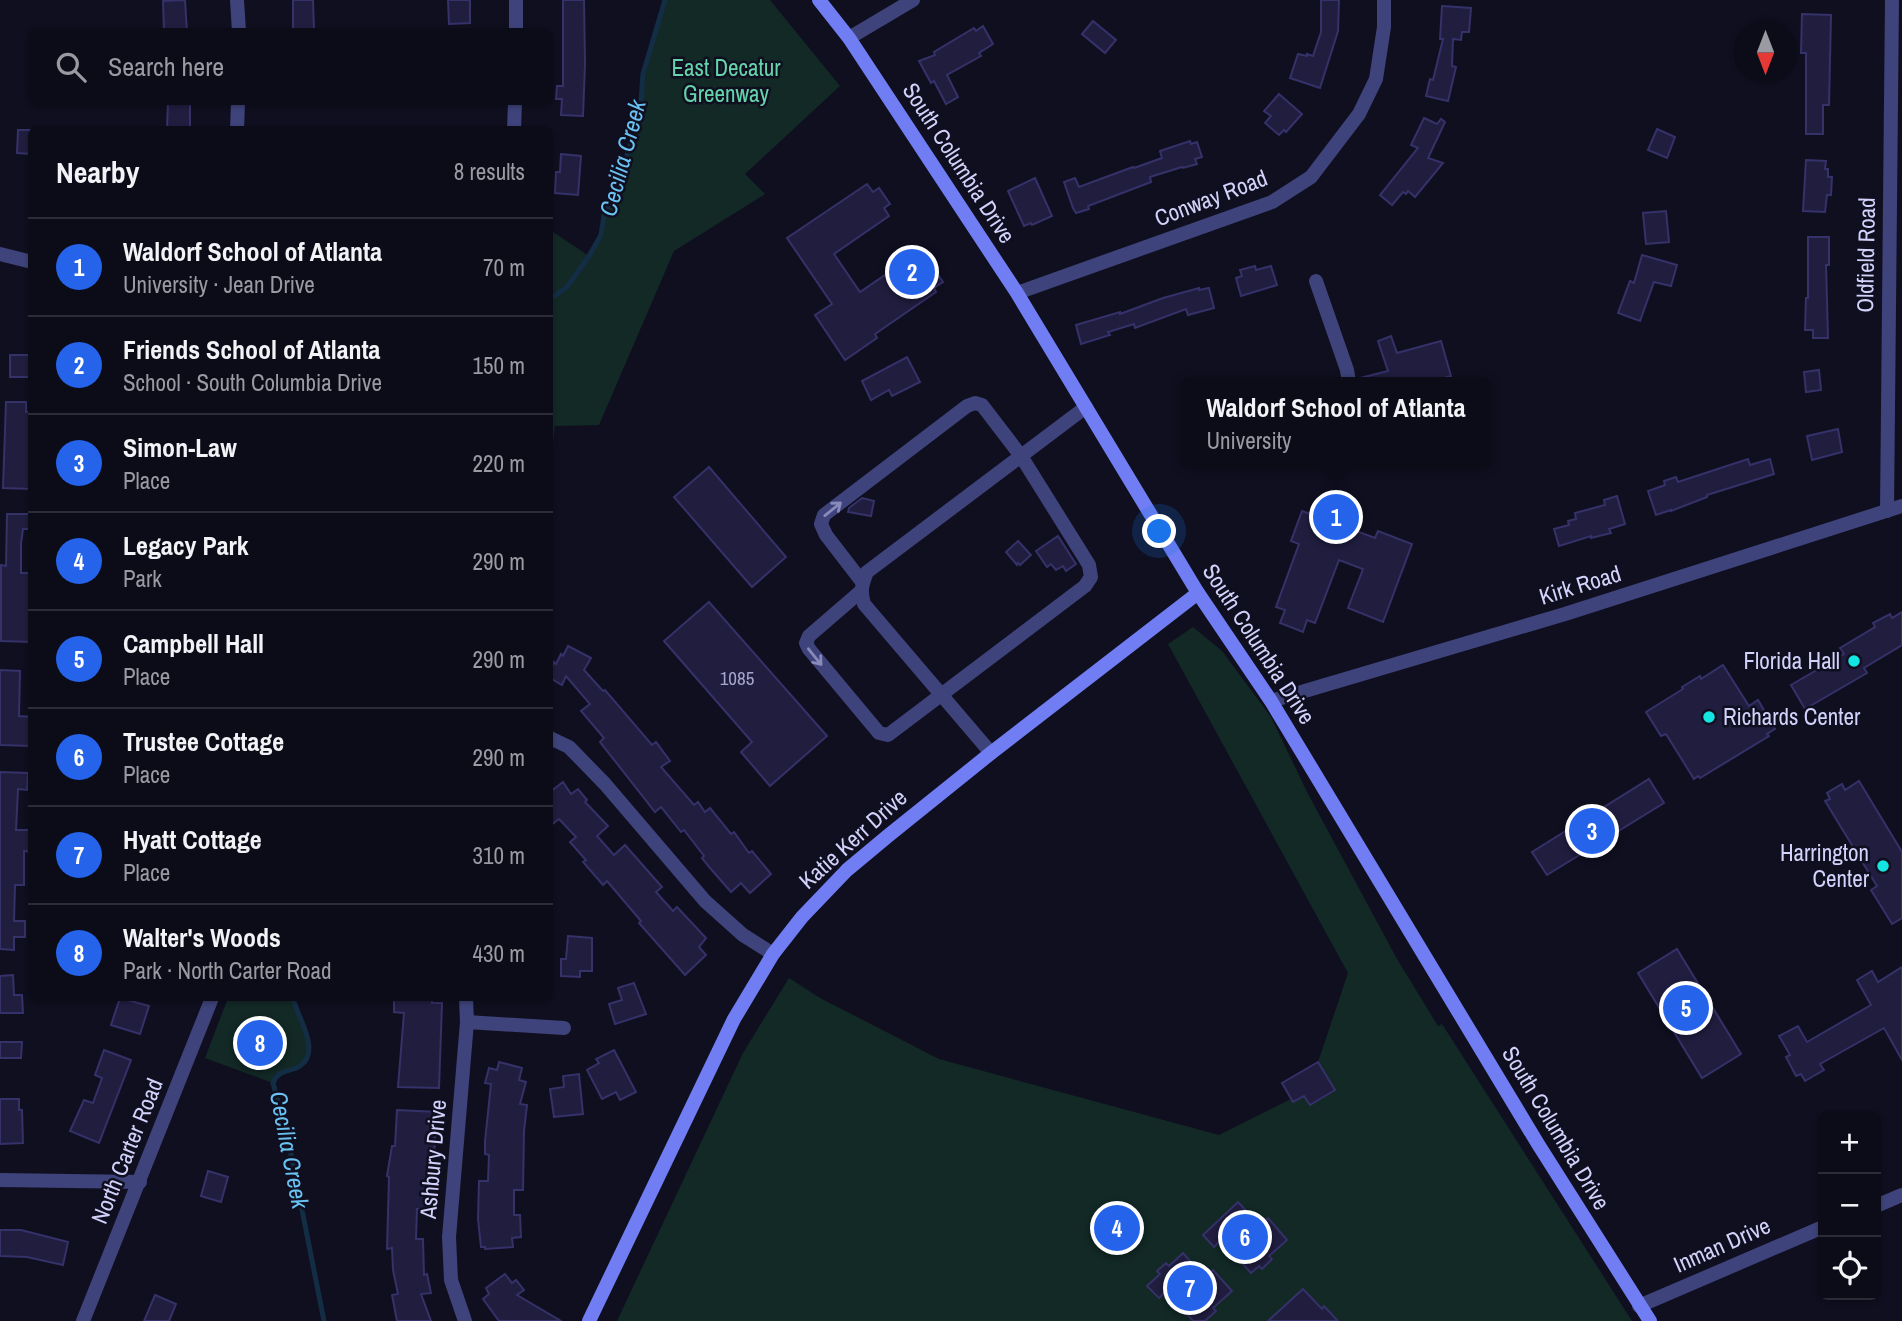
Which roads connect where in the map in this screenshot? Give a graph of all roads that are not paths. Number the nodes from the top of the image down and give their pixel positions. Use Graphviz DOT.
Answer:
graph roads {
  1 [pos="237,0"];
  2 [pos="516,0"];
  3 [pos="820,0"];
  4 [pos="913,0"];
  5 [pos="1384,0"];
  6 [pos="1892,0"];
  7 [pos="239,28"];
  8 [pos="516,28"];
  9 [pos="849,38"];
  10 [pos="238,105"];
  11 [pos="515,105"];
  12 [pos="237,126"];
  13 [pos="514,126"];
  14 [pos="0,254"];
  15 [pos="28,261"];
  16 [pos="1316,281"];
  17 [pos="1017,293"];
  18 [pos="1348,377"];
  19 [pos="1086,407"];
  20 [pos="1021,456"];
  21 [pos="1902,506"];
  22 [pos="1887,511"];
  23 [pos="862,587"];
  24 [pos="1198,593"];
  25 [pos="942,695"];
  26 [pos="1271,701"];
  27 [pos="553,739"];
  28 [pos="991,752"];
  29 [pos="773,954"];
  30 [pos="211,1001"];
  31 [pos="466,1001"];
  32 [pos="467,1022"];
  33 [pos="565,1028"];
  34 [pos="0,1180"];
  35 [pos="139,1182"];
  36 [pos="1902,1195"];
  37 [pos="1881,1204"];
  38 [pos="1818,1229"];
  39 [pos="1639,1306"];
  40 [pos="83,1321"];
  41 [pos="465,1321"];
  42 [pos="589,1321"];
  43 [pos="1650,1321"];
  1 -- 7 [label="street"];
  2 -- 8 [label="street"];
  3 -- 9 [label="main road, South Columbia Drive"];
  4 -- 9 [label="street"];
  5 -- 17 [label="street, Conway Road"];
  6 -- 22 [label="street, Oldfield Road"];
  9 -- 17 [label="main road, South Columbia Drive"];
  10 -- 12 [label="street"];
  11 -- 13 [label="street"];
  14 -- 15 [label="street"];
  16 -- 18 [label="street"];
  17 -- 19 [label="main road, South Columbia Drive"];
  19 -- 20 [label="street"];
  19 -- 24 [label="main road, South Columbia Drive"];
  20 -- 23 [label="street"];
  23 -- 20 [label="street, one-way"];
  20 -- 25 [label="street"];
  21 -- 22 [label="street, Kirk Road"];
  22 -- 26 [label="street, Kirk Road"];
  23 -- 25 [label="street"];
  23 -- 25 [label="street, one-way"];
  24 -- 26 [label="main road, South Columbia Drive"];
  24 -- 28 [label="main road, Katie Kerr Drive"];
  25 -- 28 [label="street"];
  26 -- 39 [label="main road, South Columbia Drive"];
  27 -- 29 [label="street"];
  28 -- 29 [label="main road, Katie Kerr Drive"];
  29 -- 42 [label="main road, Katie Kerr Drive"];
  30 -- 35 [label="street, North Carter Road"];
  31 -- 32 [label="street, Ashbury Drive"];
  32 -- 33 [label="street"];
  32 -- 41 [label="street, Ashbury Drive"];
  34 -- 35 [label="street"];
  35 -- 40 [label="street, North Carter Road"];
  36 -- 37 [label="street"];
  38 -- 39 [label="street, Inman Drive"];
  39 -- 43 [label="main road, South Columbia Drive"];
}
